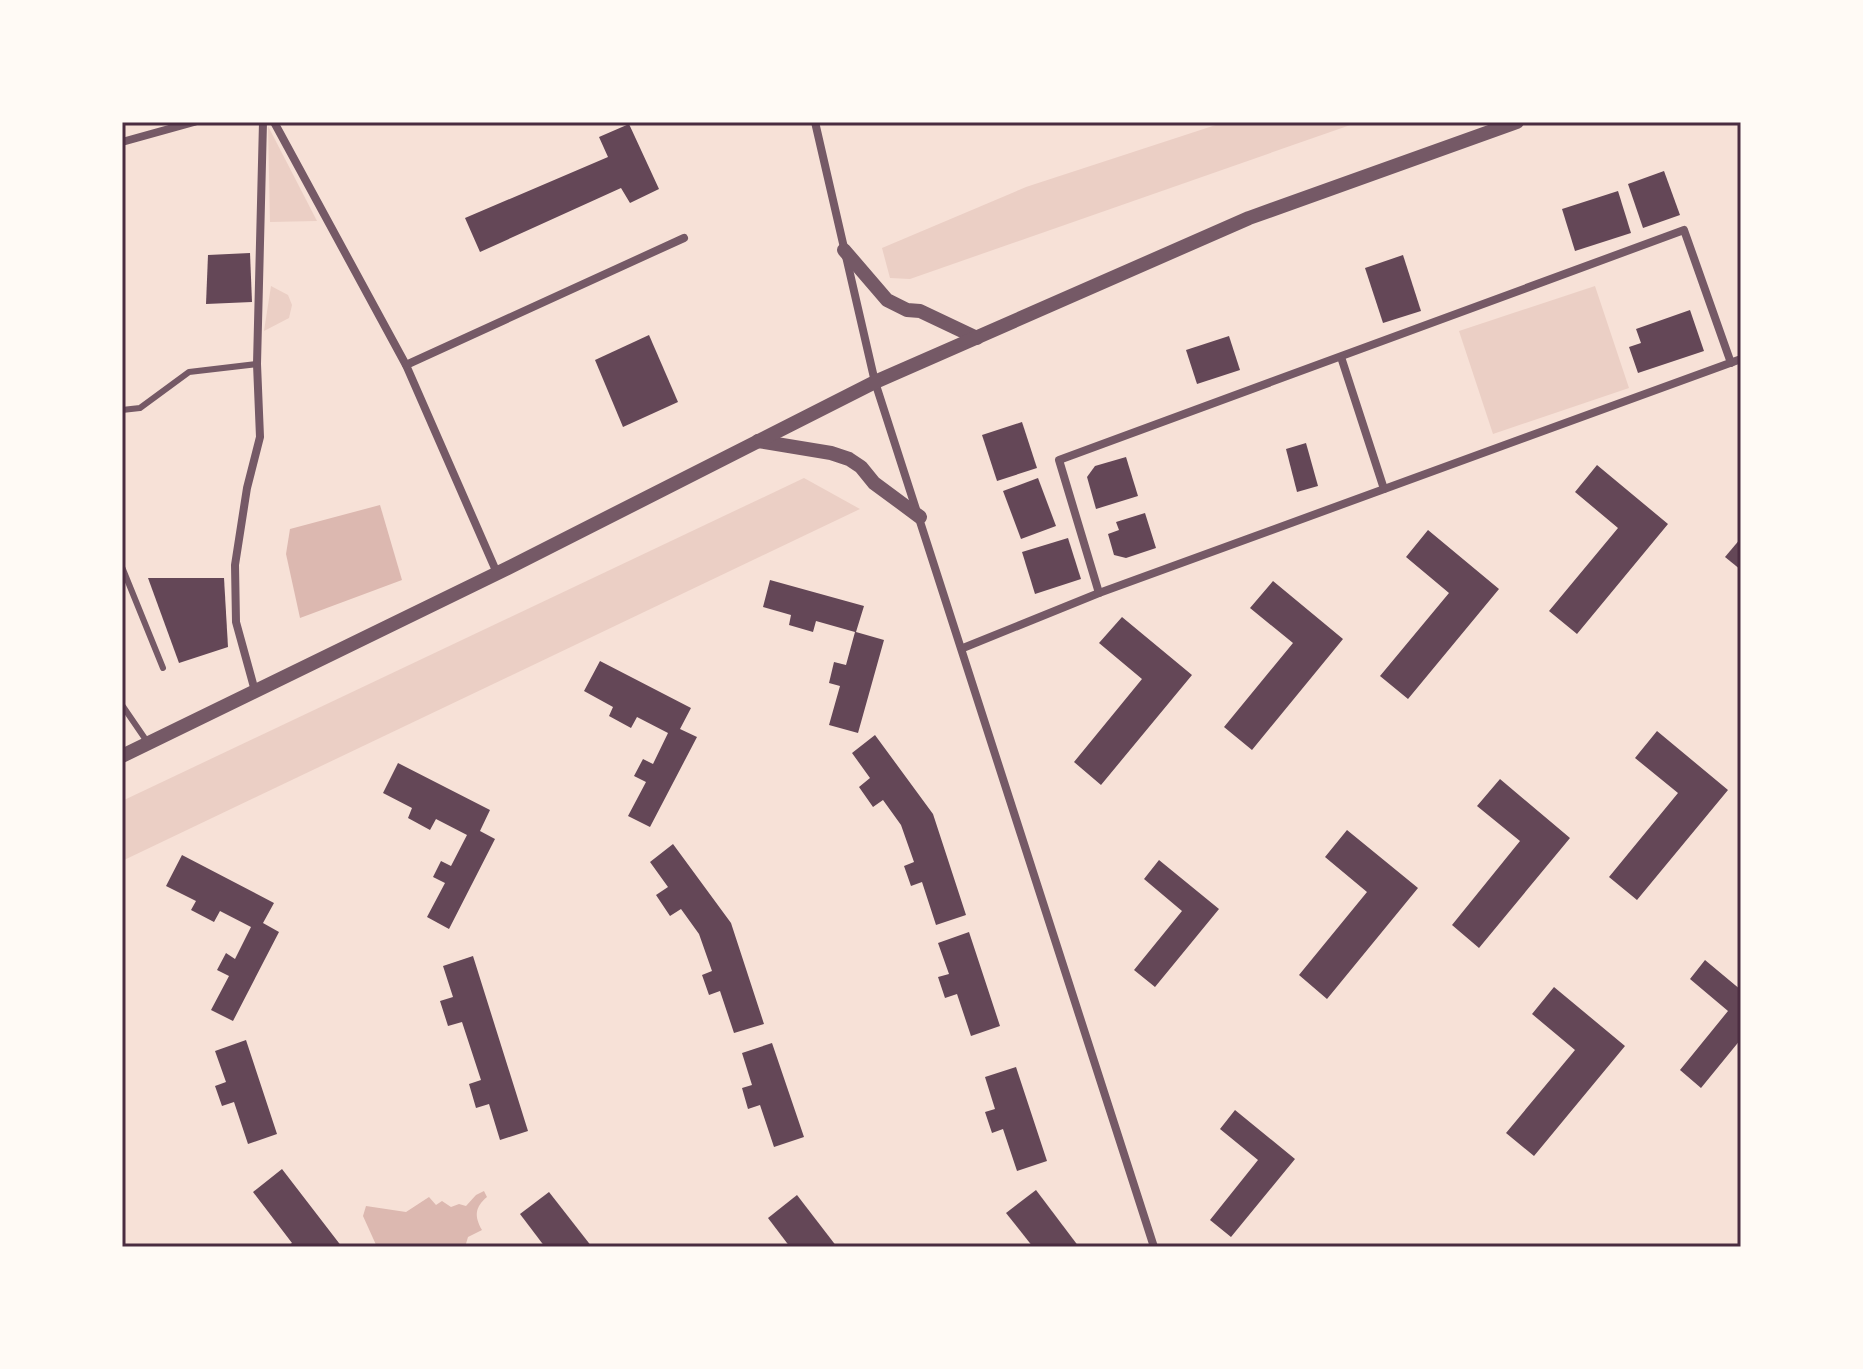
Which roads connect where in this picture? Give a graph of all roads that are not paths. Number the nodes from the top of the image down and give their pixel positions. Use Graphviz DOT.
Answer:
graph roads {
  1 [pos="194,122"];
  2 [pos="263,122"];
  3 [pos="274,122"];
  4 [pos="815,122"];
  5 [pos="1517,122"];
  6 [pos="122,142"];
  7 [pos="684,238"];
  8 [pos="844,250"];
  9 [pos="977,338"];
  10 [pos="1341,357"];
  11 [pos="1736,361"];
  12 [pos="257,364"];
  13 [pos="406,365"];
  14 [pos="875,382"];
  15 [pos="122,410"];
  16 [pos="758,441"];
  17 [pos="1384,489"];
  18 [pos="920,517"];
  19 [pos="122,567"];
  20 [pos="497,573"];
  21 [pos="1099,593"];
  22 [pos="963,648"];
  23 [pos="163,668"];
  24 [pos="255,691"];
  25 [pos="122,705"];
  26 [pos="148,743"];
  27 [pos="122,756"];
  28 [pos="1154,1247"];
  1 -- 6 [label="street"];
  2 -- 12 [label="street"];
  3 -- 13 [label="street"];
  4 -- 8 [label="street"];
  5 -- 9 [label="street"];
  7 -- 13 [label="street"];
  8 -- 9 [label="street"];
  8 -- 14 [label="street"];
  9 -- 14 [label="street"];
  10 -- 11 [label="street"];
  10 -- 17 [label="street"];
  10 -- 21 [label="street"];
  11 -- 17 [label="street"];
  12 -- 15 [label="lane"];
  12 -- 24 [label="street"];
  13 -- 20 [label="street"];
  14 -- 16 [label="street"];
  14 -- 18 [label="street"];
  16 -- 18 [label="street"];
  16 -- 20 [label="street"];
  17 -- 21 [label="street"];
  18 -- 22 [label="street"];
  19 -- 23 [label="lane"];
  20 -- 24 [label="street"];
  21 -- 22 [label="street"];
  22 -- 28 [label="street"];
  24 -- 26 [label="street"];
  25 -- 26 [label="lane"];
  26 -- 27 [label="street"];
}
